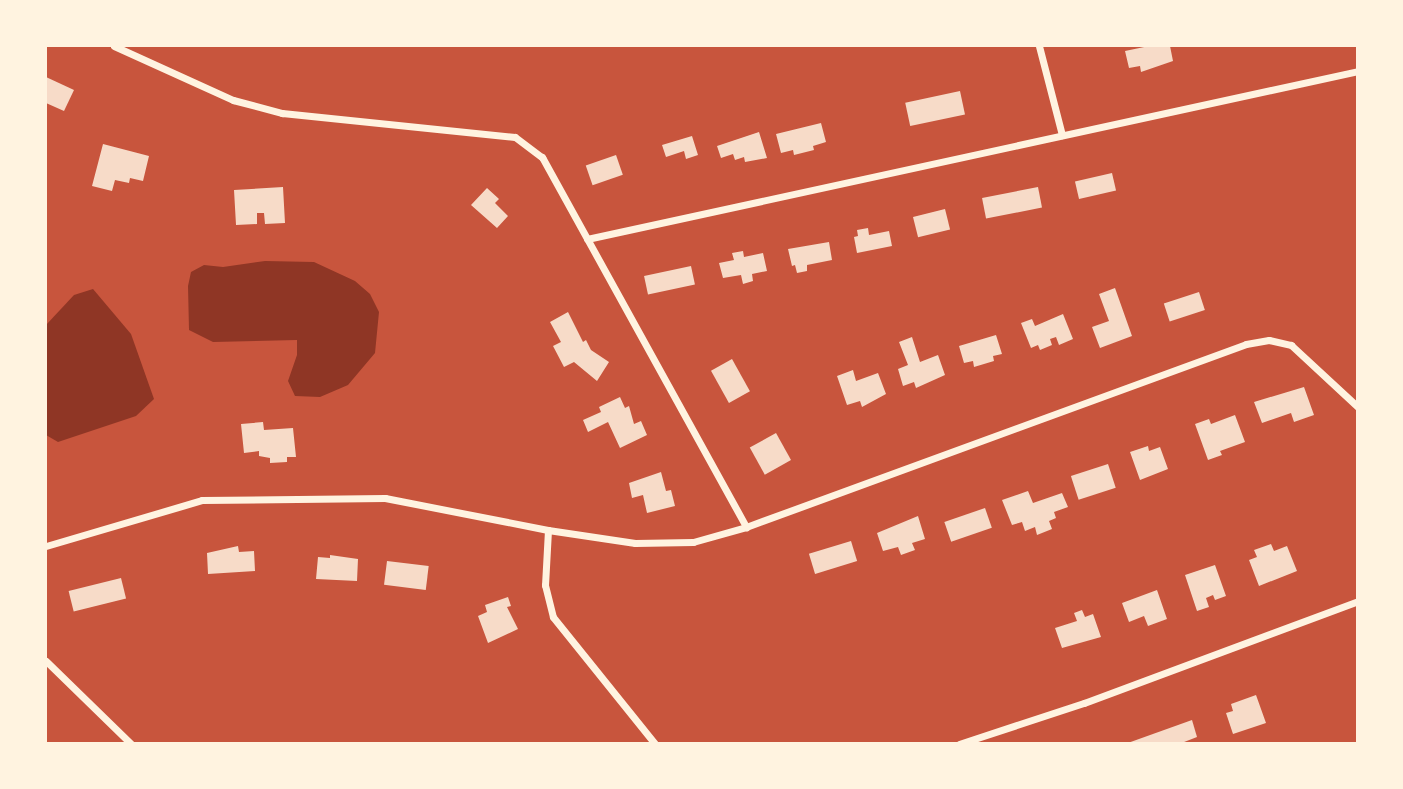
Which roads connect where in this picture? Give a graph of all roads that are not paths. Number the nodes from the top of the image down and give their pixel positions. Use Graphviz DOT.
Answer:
graph roads {
  1 [pos="114,46"];
  2 [pos="1039,46"];
  3 [pos="1357,71"];
  4 [pos="1062,135"];
  5 [pos="587,239"];
  6 [pos="1357,407"];
  7 [pos="747,527"];
  8 [pos="548,530"];
  9 [pos="46,546"];
  10 [pos="1357,601"];
  11 [pos="46,661"];
  12 [pos="131,744"];
  13 [pos="655,744"];
  14 [pos="960,744"];
  1 -- 5 [label="street"];
  2 -- 4 [label="street"];
  3 -- 4 [label="street"];
  4 -- 5 [label="street"];
  5 -- 7 [label="street"];
  6 -- 7 [label="street"];
  7 -- 8 [label="street"];
  8 -- 9 [label="street"];
  8 -- 13 [label="street"];
  10 -- 14 [label="street"];
  11 -- 12 [label="street"];
}
